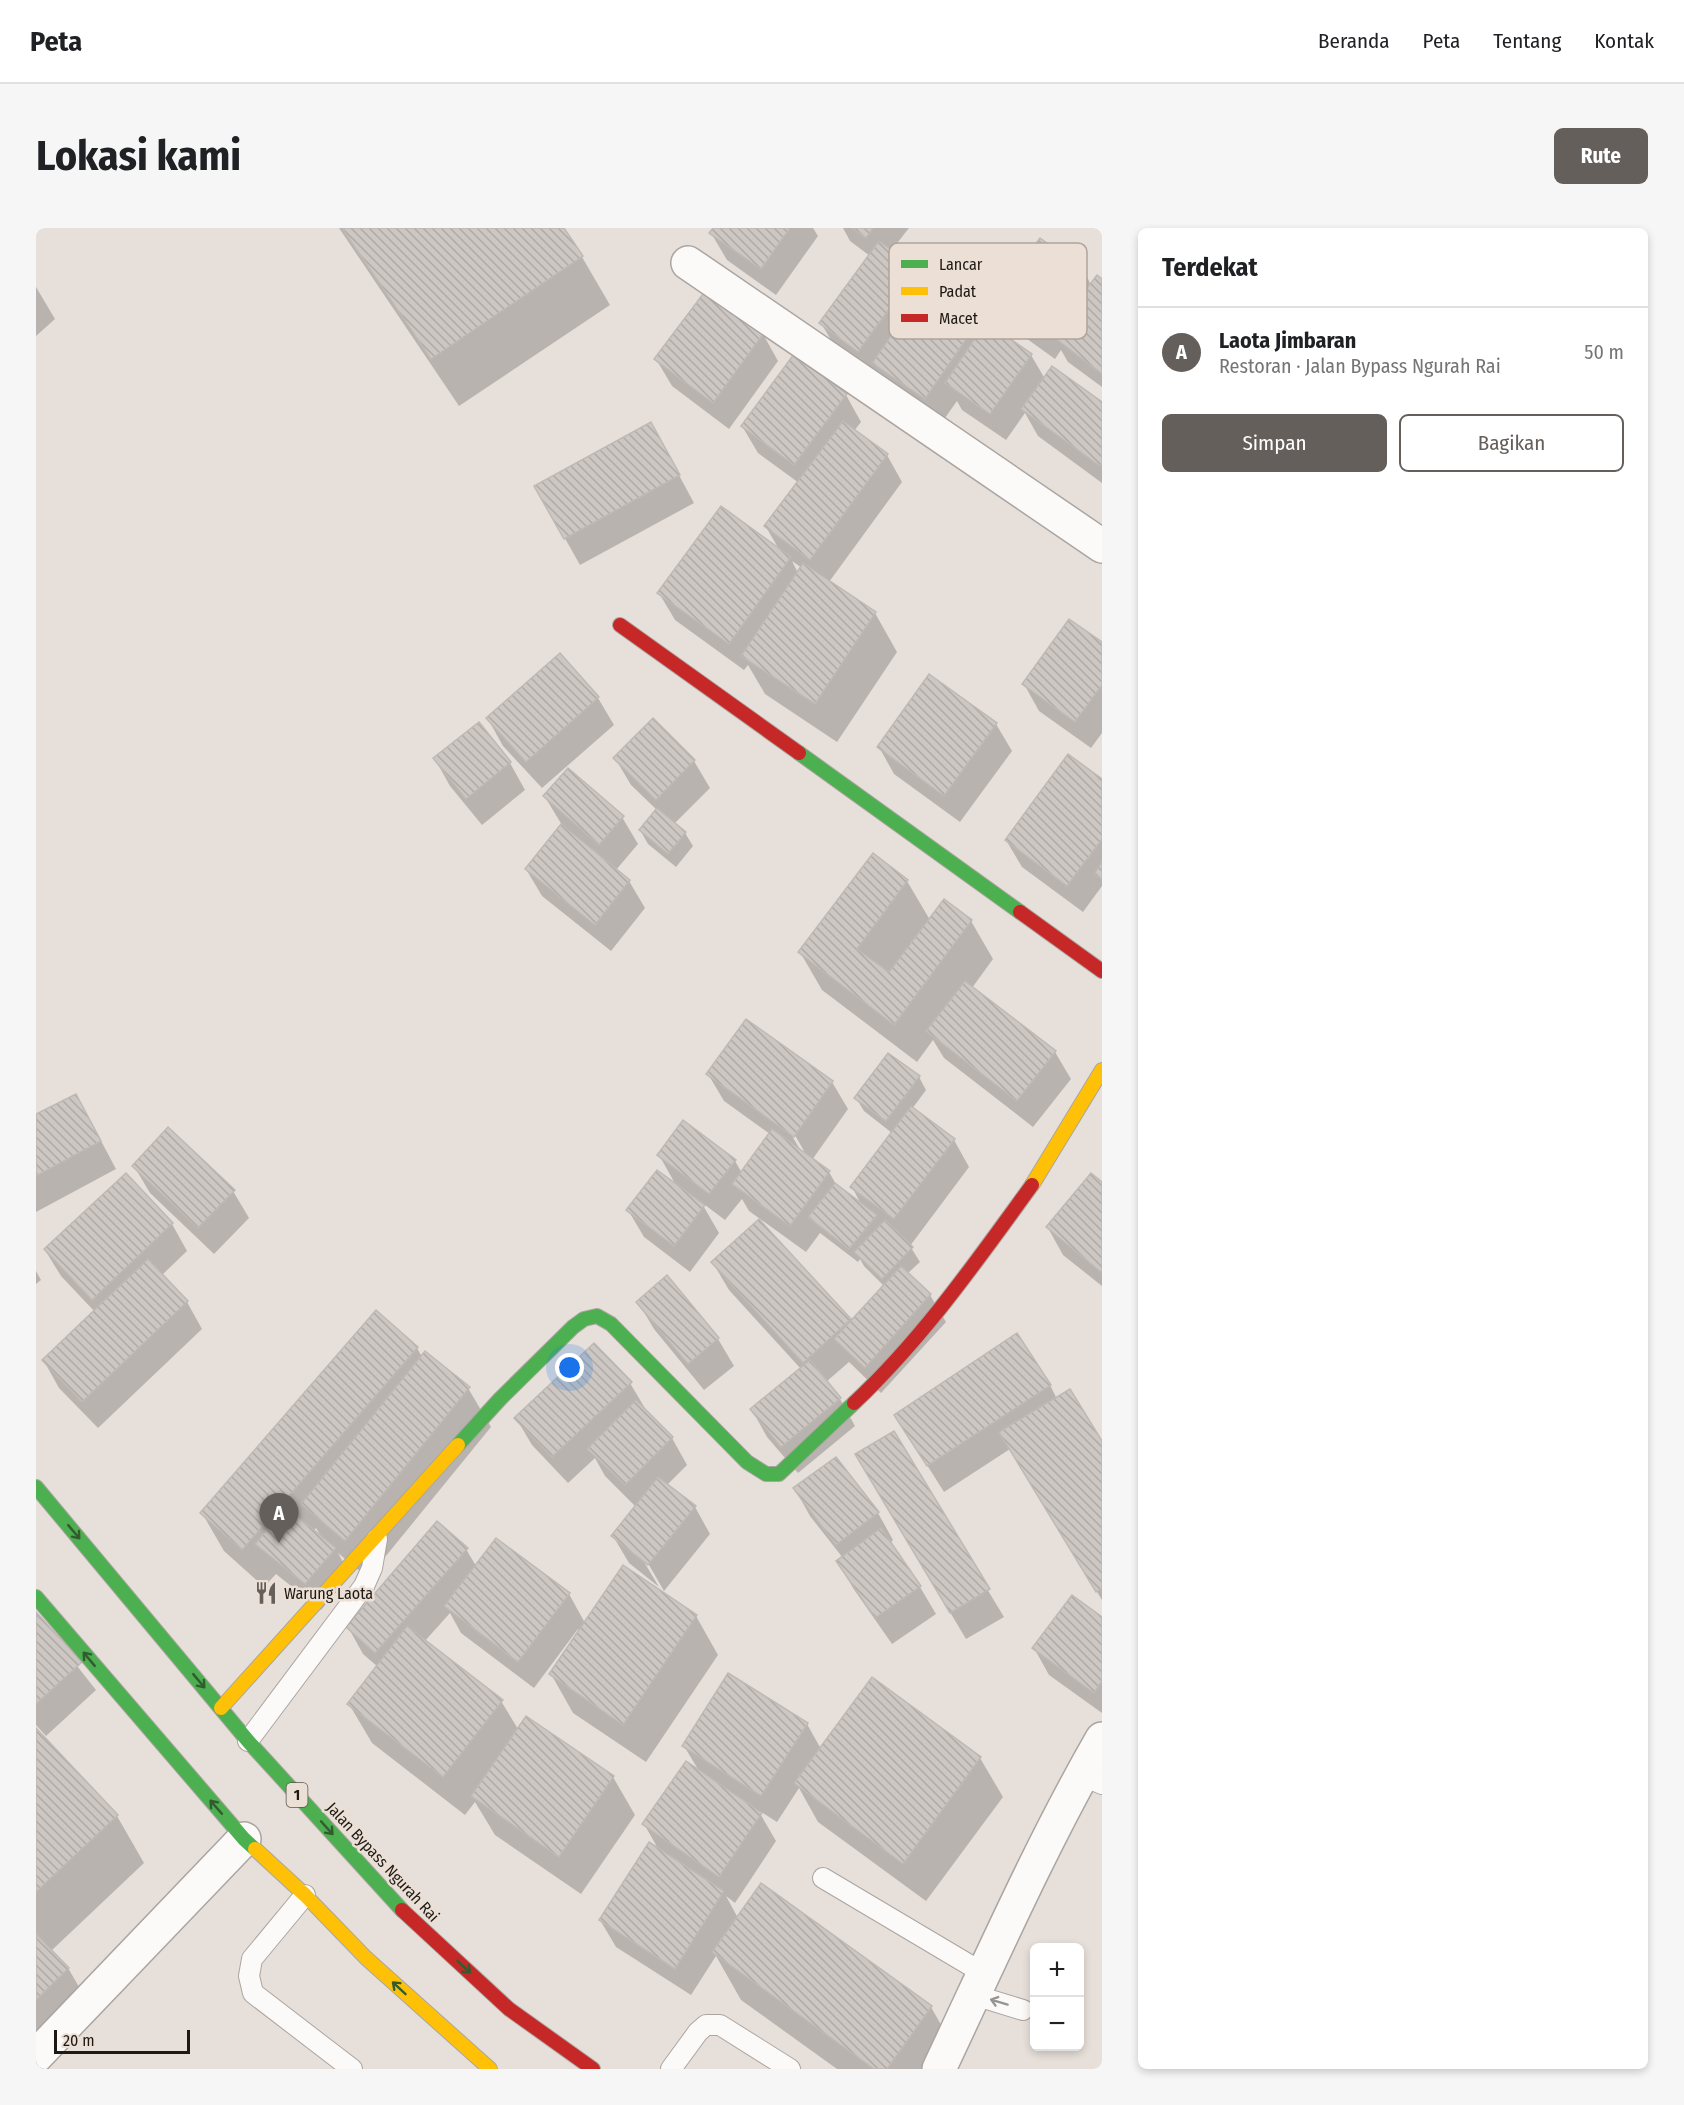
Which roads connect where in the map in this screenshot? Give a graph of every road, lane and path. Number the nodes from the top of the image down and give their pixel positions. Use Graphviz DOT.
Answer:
graph roads {
  1 [pos="688,263"];
  2 [pos="1102,546"];
  3 [pos="620,626"];
  4 [pos="1102,971"];
  5 [pos="1102,1070"];
  6 [pos="36,1487"];
  7 [pos="378,1534"];
  8 [pos="36,1596"];
  9 [pos="221,1708"];
  10 [pos="1102,1739"];
  11 [pos="248,1741"];
  12 [pos="1092,1779"];
  13 [pos="244,1839"];
  14 [pos="823,1878"];
  15 [pos="305,1895"];
  16 [pos="979,1984"];
  17 [pos="1023,2010"];
  18 [pos="36,2056"];
  19 [pos="352,2069"];
  20 [pos="490,2069"];
  21 [pos="593,2069"];
  22 [pos="671,2069"];
  23 [pos="790,2069"];
  24 [pos="939,2069"];
  1 -- 2 [label="street"];
  3 -- 4 [label="main road"];
  5 -- 7 [label="main road"];
  6 -- 9 [label="main road, Jalan Bypass Ngurah Rai / 1, one-way"];
  7 -- 9 [label="main road"];
  7 -- 11 [label="lane"];
  13 -- 8 [label="main road, one-way"];
  9 -- 11 [label="main road, Jalan Bypass Ngurah Rai / 1"];
  10 -- 12 [label="street"];
  11 -- 21 [label="main road, Jalan Bypass Ngurah Rai / 1, one-way"];
  12 -- 16 [label="street"];
  13 -- 15 [label="main road"];
  13 -- 18 [label="street"];
  14 -- 16 [label="lane"];
  15 -- 19 [label="lane"];
  20 -- 15 [label="main road, one-way"];
  17 -- 16 [label="lane, one-way"];
  16 -- 24 [label="street"];
  22 -- 23 [label="lane"];
}
